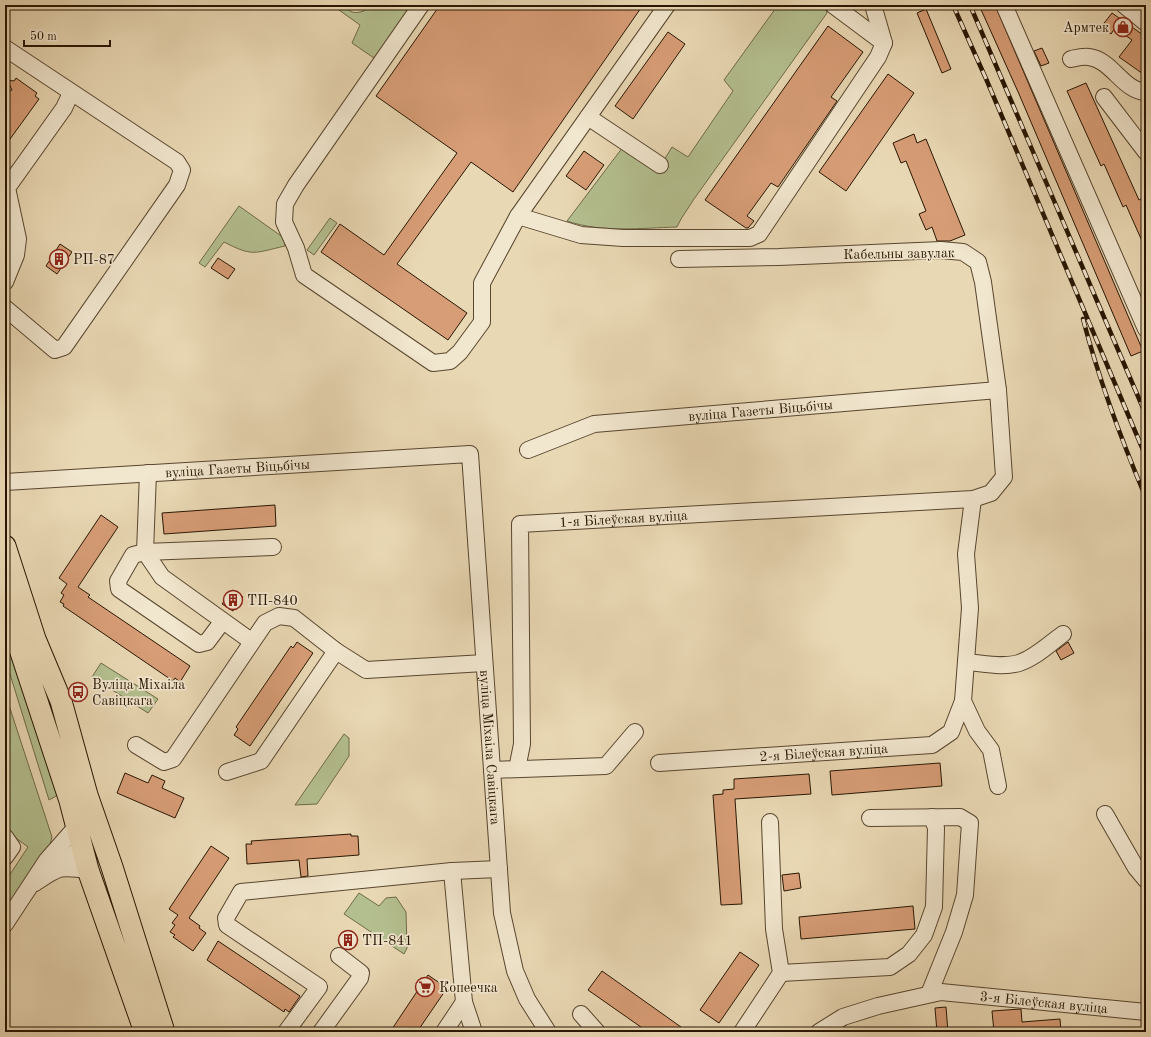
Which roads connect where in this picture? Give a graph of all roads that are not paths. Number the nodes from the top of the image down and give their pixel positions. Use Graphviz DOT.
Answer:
graph roads {
  1 [pos="421,5"];
  2 [pos="667,5"];
  3 [pos="834,5"];
  4 [pos="872,5"];
  5 [pos="1004,5"];
  6 [pos="1124,5"];
  7 [pos="1146,23"];
  8 [pos="884,43"];
  9 [pos="5,48"];
  10 [pos="1070,59"];
  11 [pos="1146,92"];
  12 [pos="71,93"];
  13 [pos="1104,97"];
  14 [pos="588,117"];
  15 [pos="1146,152"];
  16 [pos="660,165"];
  17 [pos="518,216"];
  18 [pos="678,259"];
  19 [pos="5,282"];
  20 [pos="5,308"];
  21 [pos="1146,329"];
  22 [pos="998,390"];
  23 [pos="528,450"];
  24 [pos="470,454"];
  25 [pos="148,473"];
  26 [pos="5,482"];
  27 [pos="973,499"];
  28 [pos="5,546"];
  29 [pos="273,547"];
  30 [pos="145,552"];
  31 [pos="5,604"];
  32 [pos="222,622"];
  33 [pos="1063,634"];
  34 [pos="252,641"];
  35 [pos="336,651"];
  36 [pos="966,662"];
  37 [pos="484,663"];
  38 [pos="963,701"];
  39 [pos="635,732"];
  40 [pos="136,745"];
  41 [pos="659,763"];
  42 [pos="517,769"];
  43 [pos="492,770"];
  44 [pos="227,772"];
  45 [pos="998,786"];
  46 [pos="1105,814"];
  47 [pos="932,817"];
  48 [pos="870,818"];
  49 [pos="770,822"];
  50 [pos="79,836"];
  51 [pos="5,837"];
  52 [pos="101,838"];
  53 [pos="5,857"];
  54 [pos="56,869"];
  55 [pos="499,869"];
  56 [pos="88,870"];
  57 [pos="452,871"];
  58 [pos="1146,880"];
  59 [pos="32,885"];
  60 [pos="5,924"];
  61 [pos="339,956"];
  62 [pos="781,973"];
  63 [pos="935,993"];
  64 [pos="464,1002"];
  65 [pos="1146,1012"];
  66 [pos="581,1014"];
  67 [pos="145,1032"];
  68 [pos="164,1032"];
  69 [pos="286,1032"];
  70 [pos="321,1032"];
  71 [pos="444,1032"];
  72 [pos="474,1032"];
  73 [pos="548,1032"];
  74 [pos="597,1032"];
  75 [pos="742,1032"];
  76 [pos="819,1032"];
  1 -- 17 [label="street"];
  2 -- 14 [label="street"];
  3 -- 8 [label="street"];
  4 -- 8 [label="street"];
  5 -- 21 [label="street"];
  6 -- 7 [label="street"];
  8 -- 17 [label="street"];
  9 -- 12 [label="street"];
  10 -- 11 [label="street"];
  12 -- 19 [label="street"];
  12 -- 20 [label="street"];
  13 -- 15 [label="street"];
  14 -- 16 [label="street"];
  14 -- 17 [label="street"];
  18 -- 22 [label="street, Кабельны завулак"];
  22 -- 23 [label="street, вуліца Газеты Віцьбічы"];
  22 -- 27 [label="street, Кабельны завулак"];
  24 -- 25 [label="street, вуліца Газеты Віцьбічы"];
  24 -- 37 [label="street, вуліца Міхаіла Савіцкага"];
  25 -- 26 [label="street, вуліца Газеты Віцьбічы"];
  25 -- 30 [label="street"];
  27 -- 36 [label="street"];
  27 -- 42 [label="street, 1-я Білеўская вуліца"];
  28 -- 52 [label="main road"];
  29 -- 30 [label="street"];
  30 -- 32 [label="street"];
  30 -- 32 [label="street"];
  31 -- 50 [label="main road"];
  32 -- 34 [label="street"];
  33 -- 36 [label="street"];
  34 -- 35 [label="street"];
  34 -- 40 [label="street"];
  35 -- 37 [label="street"];
  35 -- 44 [label="street"];
  36 -- 38 [label="street"];
  37 -- 43 [label="street, вуліца Міхаіла Савіцкага"];
  38 -- 41 [label="street, 2-я Білеўская вуліца"];
  38 -- 45 [label="street"];
  39 -- 42 [label="street"];
  42 -- 43 [label="street"];
  43 -- 55 [label="street, вуліца Міхаіла Савіцкага"];
  46 -- 58 [label="street"];
  47 -- 48 [label="street"];
  47 -- 62 [label="street"];
  47 -- 63 [label="street"];
  49 -- 62 [label="street"];
  50 -- 52 [label="main road"];
  50 -- 54 [label="street"];
  50 -- 56 [label="main road"];
  50 -- 59 [label="street"];
  51 -- 53 [label="street"];
  52 -- 68 [label="main road"];
  54 -- 56 [label="street"];
  54 -- 59 [label="street"];
  55 -- 57 [label="street"];
  55 -- 73 [label="street, вуліца Міхаіла Савіцкага"];
  56 -- 67 [label="main road"];
  57 -- 64 [label="street"];
  57 -- 69 [label="street"];
  59 -- 60 [label="street"];
  61 -- 70 [label="street"];
  62 -- 75 [label="street"];
  63 -- 65 [label="street, 3-я Білеўская вуліца"];
  63 -- 76 [label="street, 3-я Білеўская вуліца"];
  64 -- 71 [label="street"];
  64 -- 72 [label="street"];
  66 -- 74 [label="street"];
}
